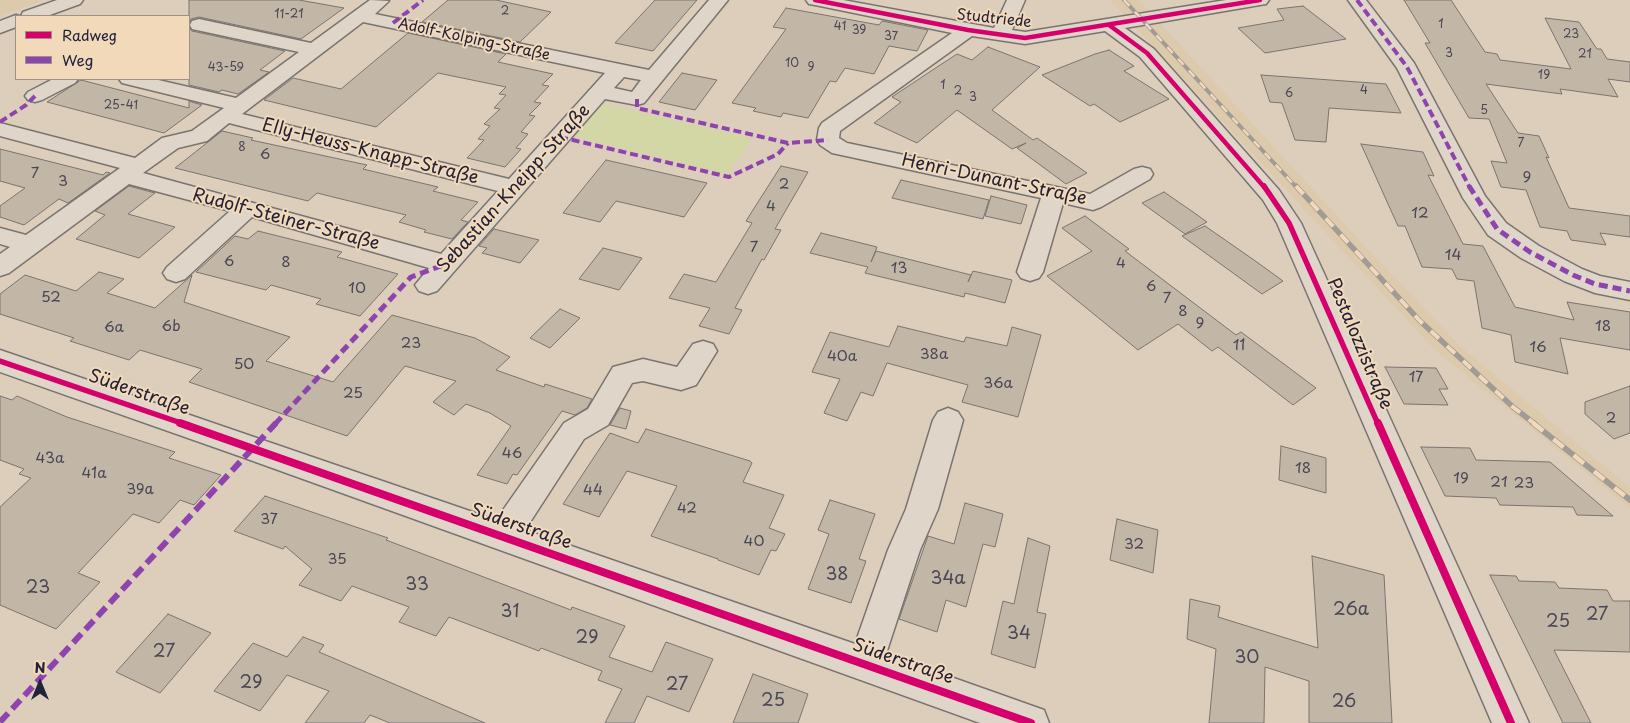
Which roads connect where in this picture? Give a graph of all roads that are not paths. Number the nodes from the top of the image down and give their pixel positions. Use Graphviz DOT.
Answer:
graph roads {
  1 [pos="74,0"];
  2 [pos="719,0"];
  3 [pos="815,0"];
  4 [pos="1016,0"];
  5 [pos="1357,0"];
  6 [pos="1252,1"];
  7 [pos="367,8"];
  8 [pos="33,15"];
  9 [pos="15,21"];
  10 [pos="199,25"];
  11 [pos="1109,25"];
  12 [pos="0,27"];
  13 [pos="968,30"];
  14 [pos="1000,34"];
  15 [pos="314,50"];
  16 [pos="619,70"];
  17 [pos="654,77"];
  18 [pos="66,80"];
  19 [pos="132,80"];
  20 [pos="600,92"];
  21 [pos="35,96"];
  22 [pos="232,111"];
  23 [pos="0,129"];
  24 [pos="131,171"];
  25 [pos="1142,174"];
  26 [pos="515,188"];
  27 [pos="1054,194"];
  28 [pos="248,208"];
  29 [pos="0,236"];
  30 [pos="30,245"];
  31 [pos="446,264"];
  32 [pos="0,267"];
  33 [pos="1030,272"];
  34 [pos="176,273"];
  35 [pos="428,285"];
  36 [pos="1630,291"];
  37 [pos="703,351"];
  38 [pos="0,361"];
  39 [pos="948,420"];
  40 [pos="503,536"];
  41 [pos="865,664"];
  42 [pos="1032,723"];
  43 [pos="1511,723"];
  1 -- 8 [label="street"];
  2 -- 17 [label="street, Sebastian-Kneipp-Straße"];
  3 -- 13 [label="street, Studtriede"];
  4 -- 14 [label="street"];
  5 -- 36 [label="street"];
  6 -- 11 [label="street, Studtriede"];
  7 -- 15 [label="street"];
  7 -- 16 [label="street, Adolf-Kolping-Straße"];
  9 -- 12 [label="street"];
  10 -- 15 [label="street"];
  11 -- 14 [label="street, Studtriede"];
  11 -- 43 [label="street, Pestalozzistraße"];
  13 -- 14 [label="street, Studtriede"];
  13 -- 27 [label="street, Henri-Dunant-Straße"];
  15 -- 22 [label="street"];
  16 -- 17 [label="street"];
  16 -- 20 [label="street, Sebastian-Kneipp-Straße"];
  17 -- 20 [label="street, Sebastian-Kneipp-Straße"];
  18 -- 21 [label="street"];
  19 -- 22 [label="street, Elly-Heuss-Knapp-Straße"];
  20 -- 26 [label="street, Sebastian-Kneipp-Straße"];
  22 -- 24 [label="street"];
  22 -- 26 [label="street, Elly-Heuss-Knapp-Straße"];
  23 -- 24 [label="street, Rudolf-Steiner-Straße"];
  24 -- 28 [label="street, Rudolf-Steiner-Straße"];
  24 -- 30 [label="street"];
  25 -- 27 [label="street, Henri-Dunant-Straße"];
  26 -- 31 [label="street, Sebastian-Kneipp-Straße"];
  27 -- 33 [label="street"];
  28 -- 31 [label="street, Rudolf-Steiner-Straße"];
  28 -- 34 [label="street"];
  29 -- 30 [label="street"];
  30 -- 32 [label="street"];
  31 -- 35 [label="street, Sebastian-Kneipp-Straße"];
  37 -- 40 [label="street"];
  38 -- 40 [label="street, Süderstraße"];
  39 -- 41 [label="street"];
  40 -- 41 [label="street, Süderstraße"];
  41 -- 42 [label="street, Süderstraße"];
}
